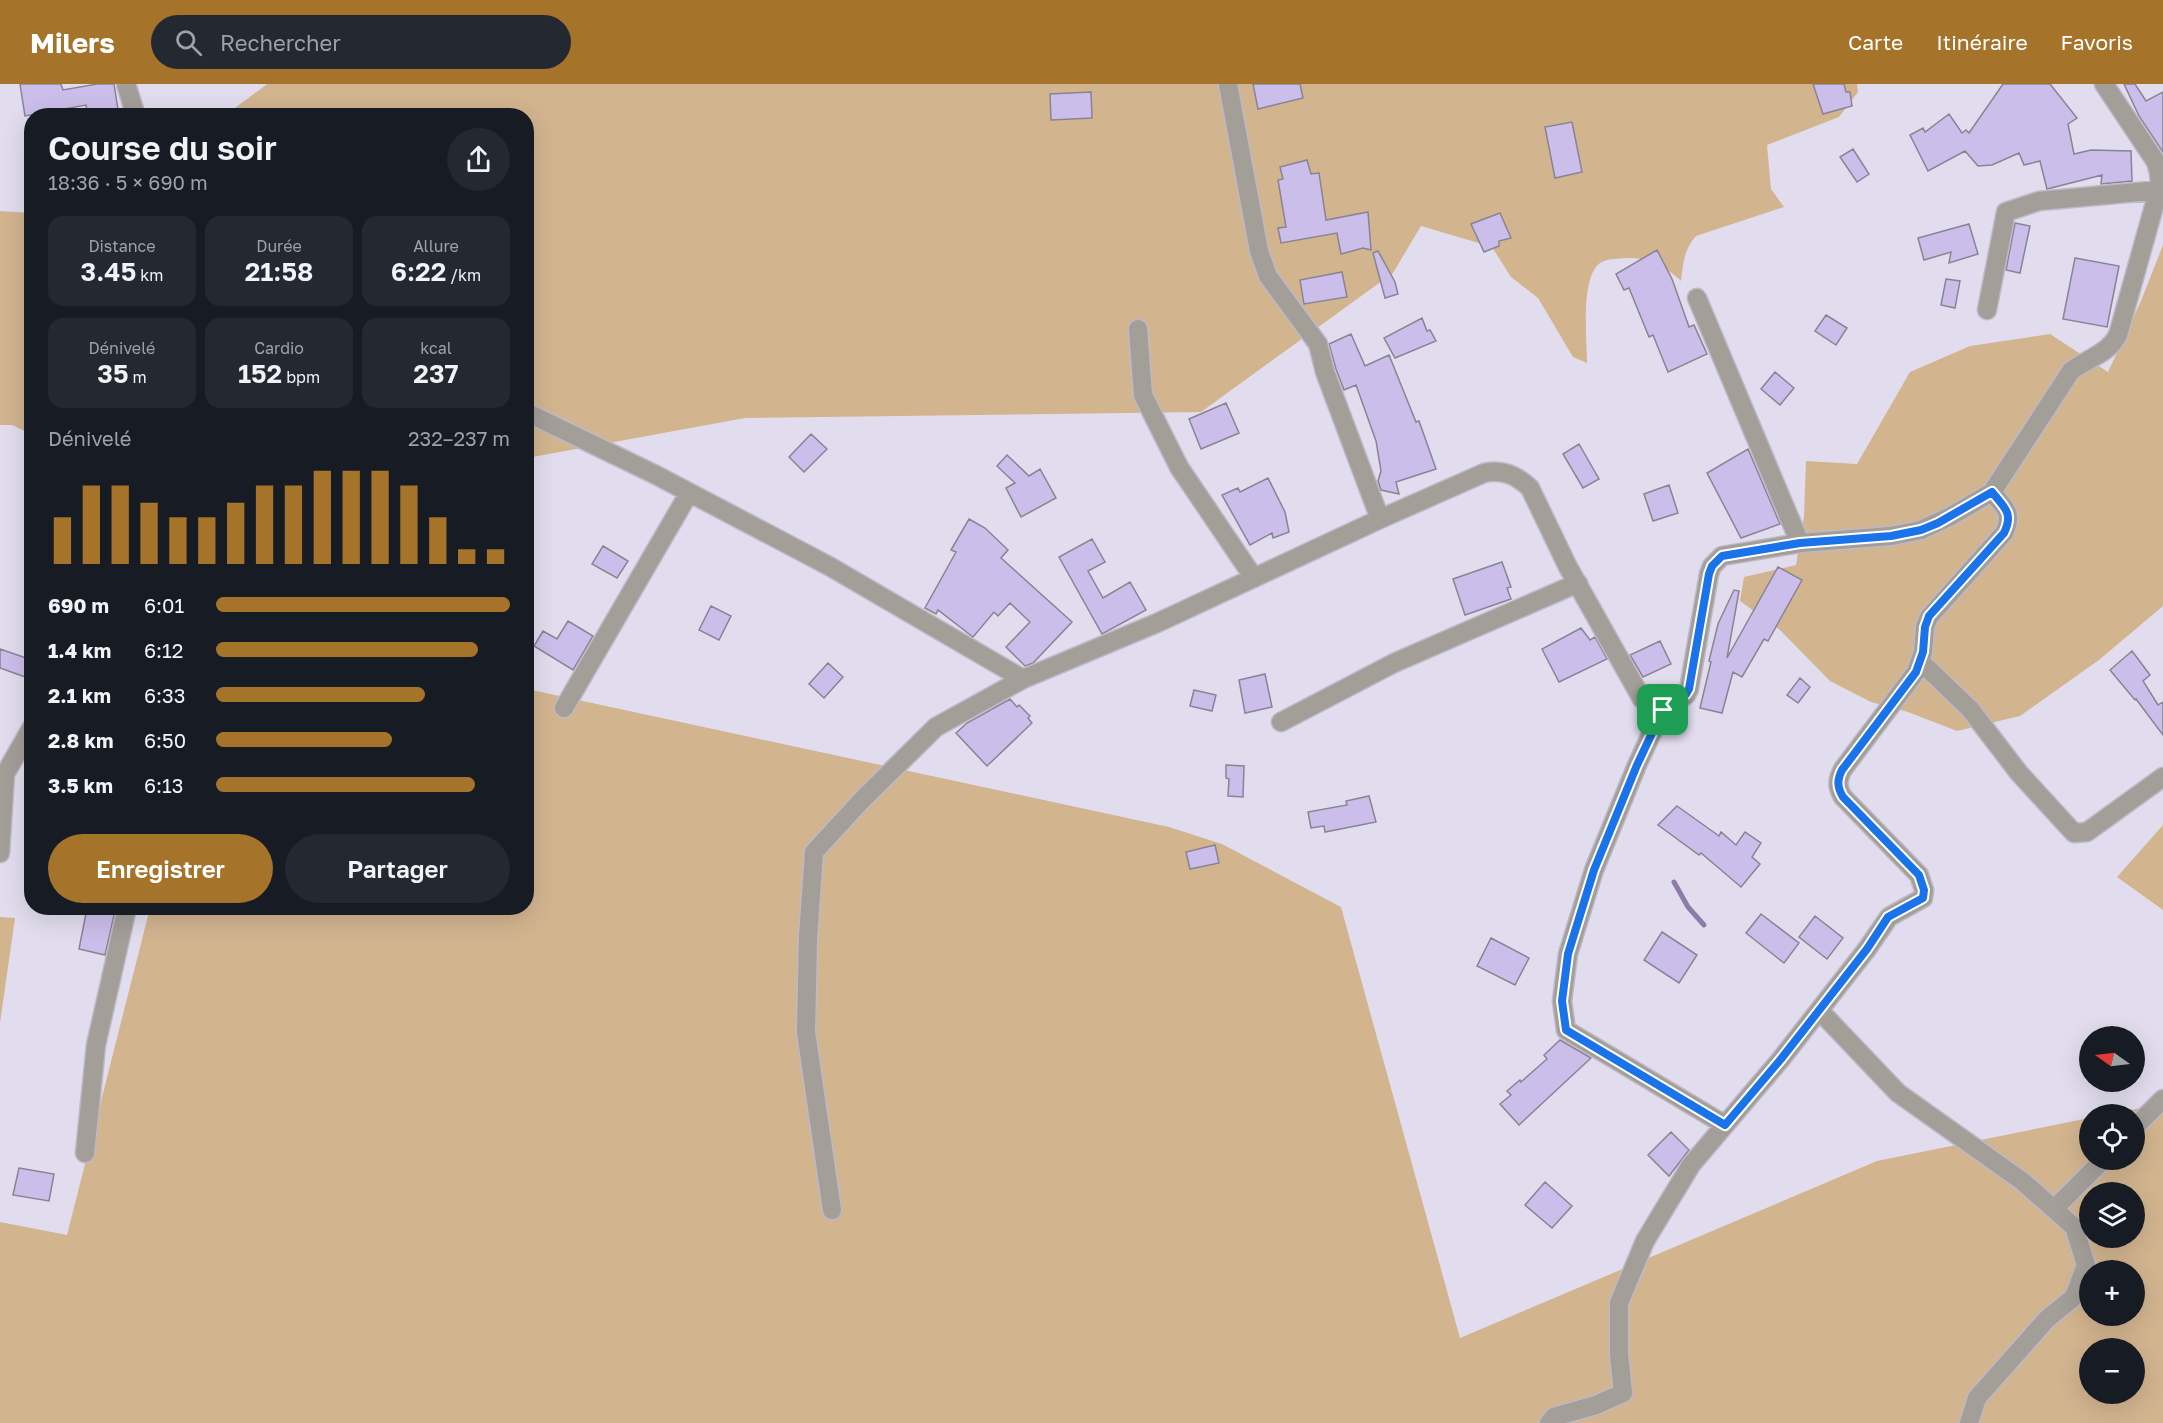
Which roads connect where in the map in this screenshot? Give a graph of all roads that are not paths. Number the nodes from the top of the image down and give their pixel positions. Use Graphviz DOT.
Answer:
graph roads {
  1 [pos="126,84"];
  2 [pos="1228,84"];
  3 [pos="2104,84"];
  4 [pos="134,108"];
  5 [pos="2160,190"];
  6 [pos="1697,298"];
  7 [pos="1987,310"];
  8 [pos="1138,329"];
  9 [pos="534,416"];
  10 [pos="689,492"];
  11 [pos="1992,492"];
  12 [pos="1380,519"];
  13 [pos="1800,543"];
  14 [pos="1254,578"];
  15 [pos="1578,583"];
  16 [pos="1920,661"];
  17 [pos="1023,679"];
  18 [pos="564,708"];
  19 [pos="1663,710"];
  20 [pos="1281,722"];
  21 [pos="24,741"];
  22 [pos="2163,777"];
  23 [pos="0,854"];
  24 [pos="125,915"];
  25 [pos="1819,1010"];
  26 [pos="2163,1099"];
  27 [pos="2145,1117"];
  28 [pos="1725,1125"];
  29 [pos="85,1153"];
  30 [pos="2093,1170"];
  31 [pos="2054,1209"];
  32 [pos="832,1210"];
  33 [pos="1549,1423"];
  34 [pos="1969,1423"];
  1 -- 4 [label="street"];
  2 -- 12 [label="street"];
  3 -- 5 [label="street"];
  5 -- 7 [label="street"];
  5 -- 11 [label="street"];
  6 -- 13 [label="street"];
  8 -- 14 [label="street"];
  9 -- 10 [label="street"];
  10 -- 17 [label="street"];
  10 -- 18 [label="street"];
  11 -- 13 [label="street"];
  11 -- 16 [label="street"];
  12 -- 14 [label="street"];
  12 -- 15 [label="street"];
  13 -- 19 [label="street"];
  14 -- 17 [label="street"];
  15 -- 19 [label="street"];
  15 -- 20 [label="street"];
  16 -- 22 [label="street"];
  16 -- 25 [label="street"];
  17 -- 32 [label="street"];
  19 -- 28 [label="street"];
  21 -- 23 [label="street"];
  24 -- 29 [label="street"];
  25 -- 28 [label="street"];
  25 -- 31 [label="street"];
  26 -- 27 [label="street"];
  28 -- 33 [label="street"];
  30 -- 31 [label="street"];
  31 -- 34 [label="street"];
}
